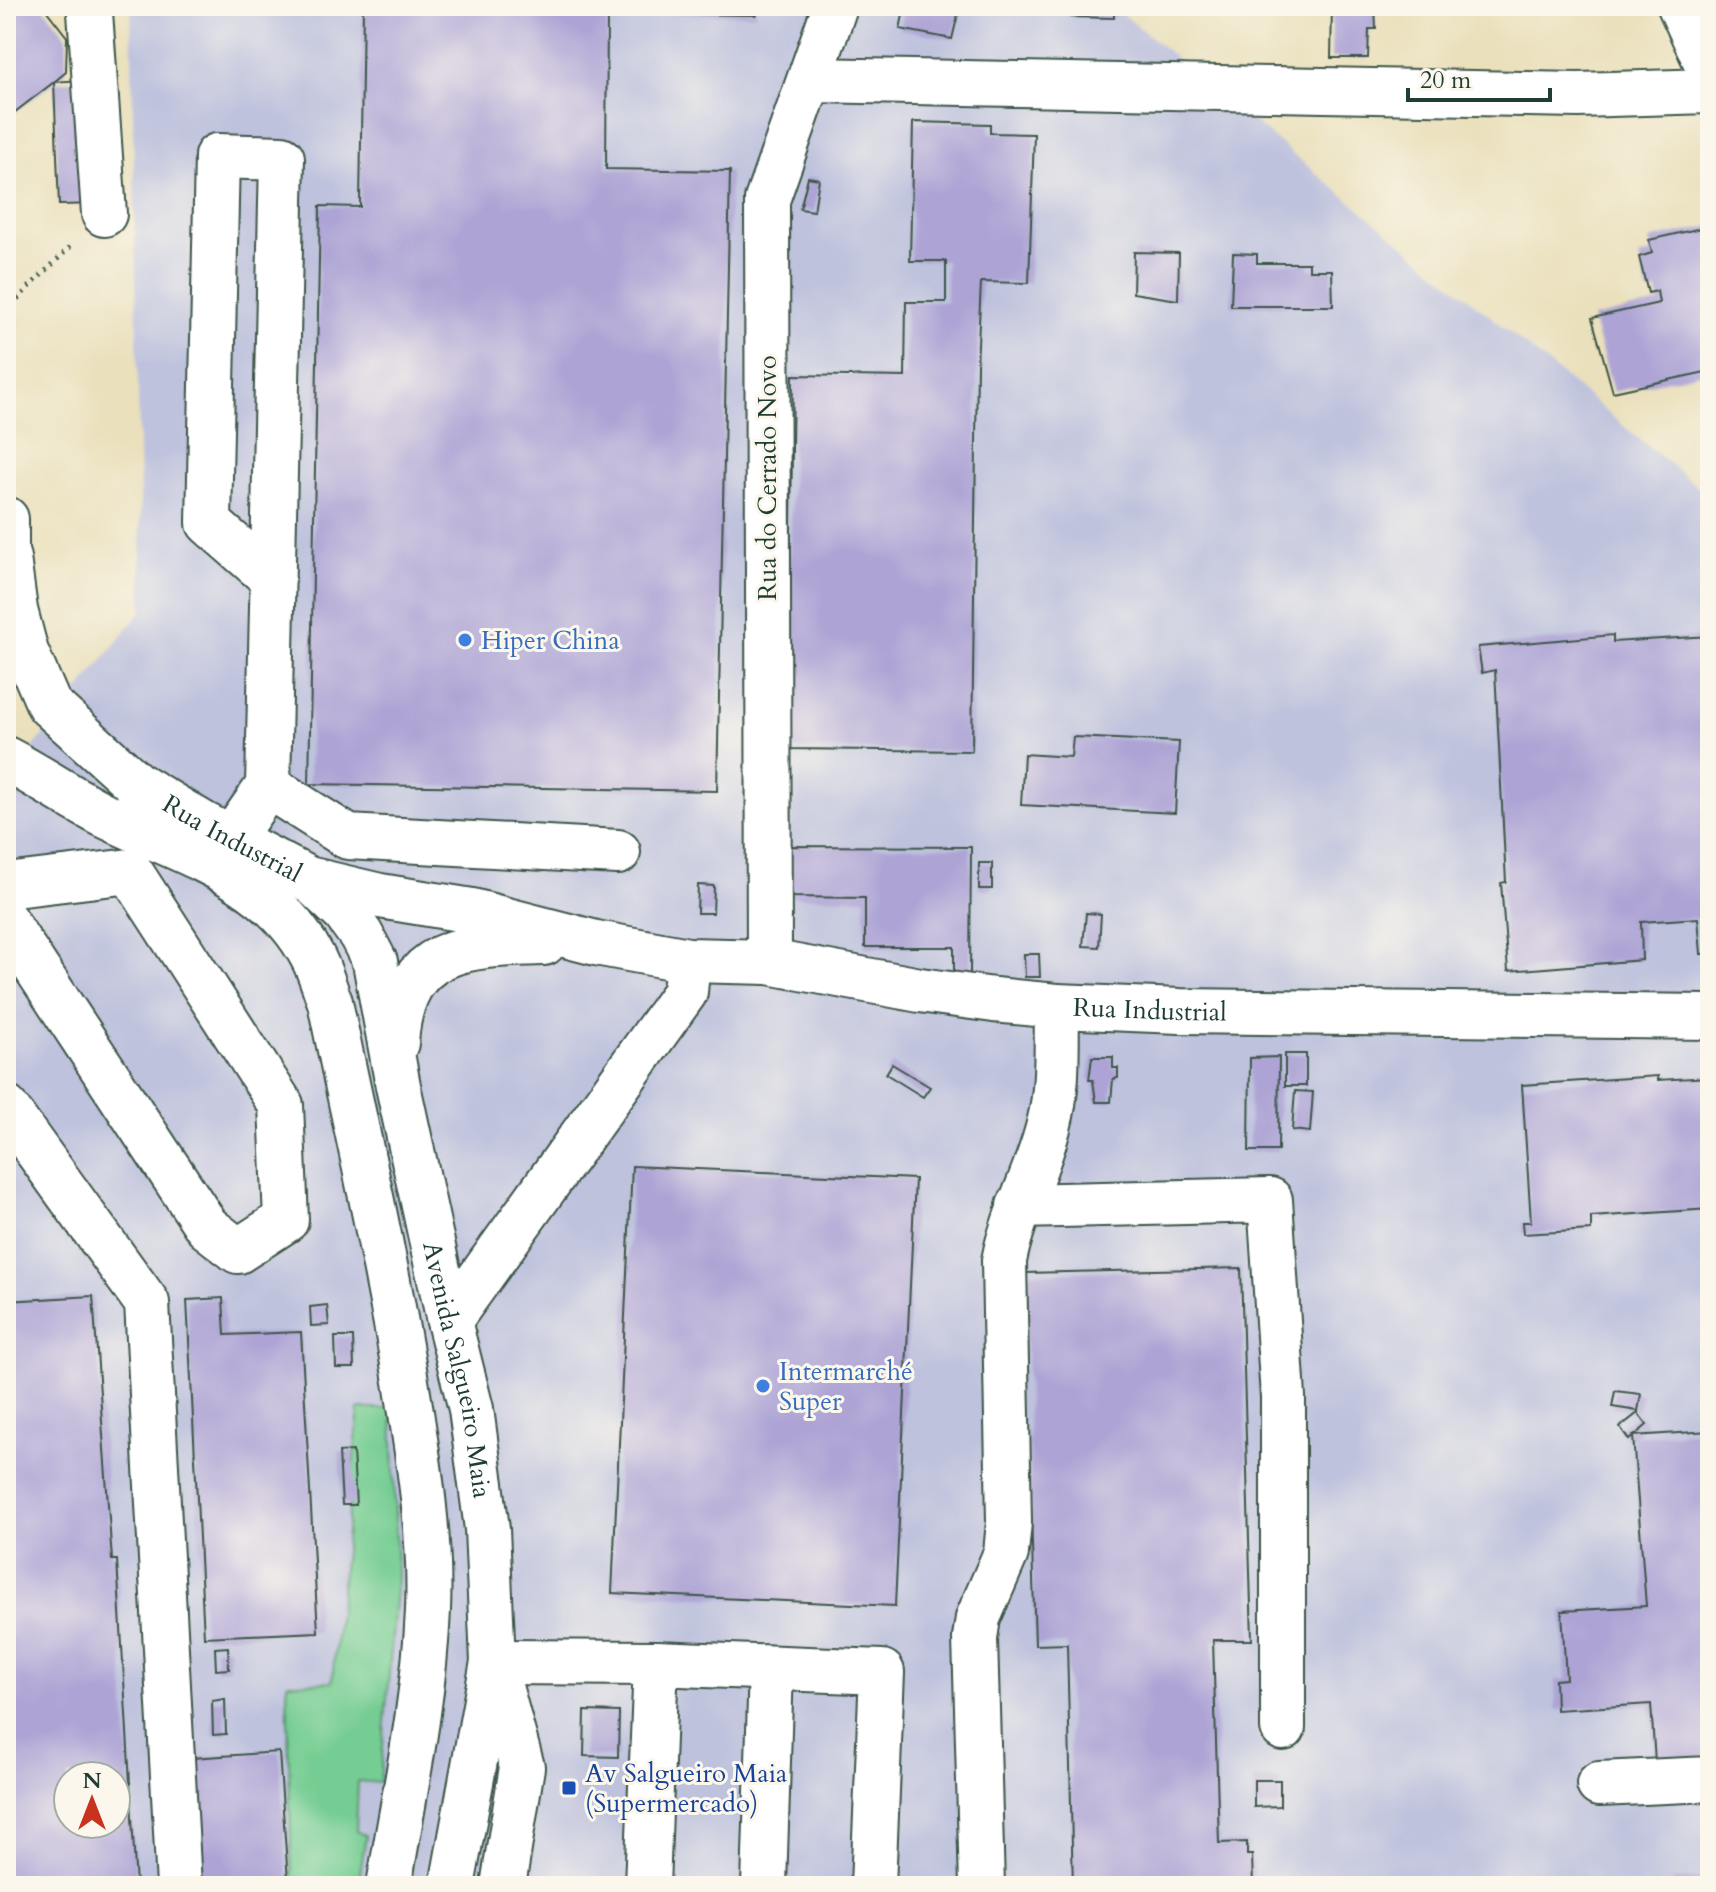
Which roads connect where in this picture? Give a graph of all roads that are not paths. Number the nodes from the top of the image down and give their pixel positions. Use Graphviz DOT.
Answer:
graph roads {
  1 [pos="835,6"];
  2 [pos="1680,6"];
  3 [pos="88,8"];
  4 [pos="1710,71"];
  5 [pos="811,80"];
  6 [pos="1710,91"];
  7 [pos="104,214"];
  8 [pos="7,548"];
  9 [pos="273,579"];
  10 [pos="6,759"];
  11 [pos="268,786"];
  12 [pos="222,852"];
  13 [pos="618,852"];
  14 [pos="308,879"];
  15 [pos="6,886"];
  16 [pos="274,906"];
  17 [pos="6,922"];
  18 [pos="596,943"];
  19 [pos="688,960"];
  20 [pos="769,962"];
  21 [pos="1057,1006"];
  22 [pos="1710,1017"];
  23 [pos="394,1061"];
  24 [pos="6,1108"];
  25 [pos="1019,1206"];
  26 [pos="449,1321"];
  27 [pos="493,1662"];
  28 [pos="656,1663"];
  29 [pos="771,1668"];
  30 [pos="1283,1728"];
  31 [pos="1710,1779"];
  32 [pos="1599,1784"];
  33 [pos="179,1886"];
  34 [pos="389,1886"];
  35 [pos="452,1886"];
  36 [pos="503,1886"];
  37 [pos="647,1886"];
  38 [pos="764,1886"];
  39 [pos="873,1886"];
  40 [pos="982,1886"];
  1 -- 5 [label="street, Rua do Cerrado Novo"];
  2 -- 4 [label="street"];
  3 -- 7 [label="street"];
  5 -- 6 [label="street"];
  5 -- 20 [label="street, Rua do Cerrado Novo"];
  8 -- 12 [label="street, Rua Industrial"];
  9 -- 9 [label="street"];
  9 -- 11 [label="street"];
  10 -- 12 [label="street, Rua Industrial"];
  11 -- 12 [label="street"];
  11 -- 13 [label="street"];
  12 -- 14 [label="street, Rua Industrial"];
  12 -- 16 [label="street, Rua Industrial"];
  14 -- 18 [label="street, Rua Industrial"];
  14 -- 23 [label="street, Avenida Salgueiro Maia"];
  15 -- 17 [label="street"];
  16 -- 34 [label="street, Avenida Salgueiro Maia"];
  18 -- 19 [label="street, Rua Industrial"];
  18 -- 23 [label="street, Rua Industrial"];
  19 -- 20 [label="street, Rua Industrial"];
  19 -- 26 [label="street"];
  20 -- 21 [label="street, Rua Industrial"];
  21 -- 22 [label="street, Rua Industrial"];
  21 -- 25 [label="street"];
  23 -- 26 [label="street, Avenida Salgueiro Maia"];
  24 -- 33 [label="street"];
  25 -- 30 [label="street"];
  25 -- 40 [label="street"];
  26 -- 27 [label="street, Avenida Salgueiro Maia"];
  27 -- 28 [label="street"];
  27 -- 35 [label="street, Avenida Salgueiro Maia"];
  27 -- 36 [label="street"];
  28 -- 29 [label="street"];
  28 -- 37 [label="street"];
  29 -- 38 [label="street"];
  29 -- 39 [label="street"];
  31 -- 32 [label="street"];
}
